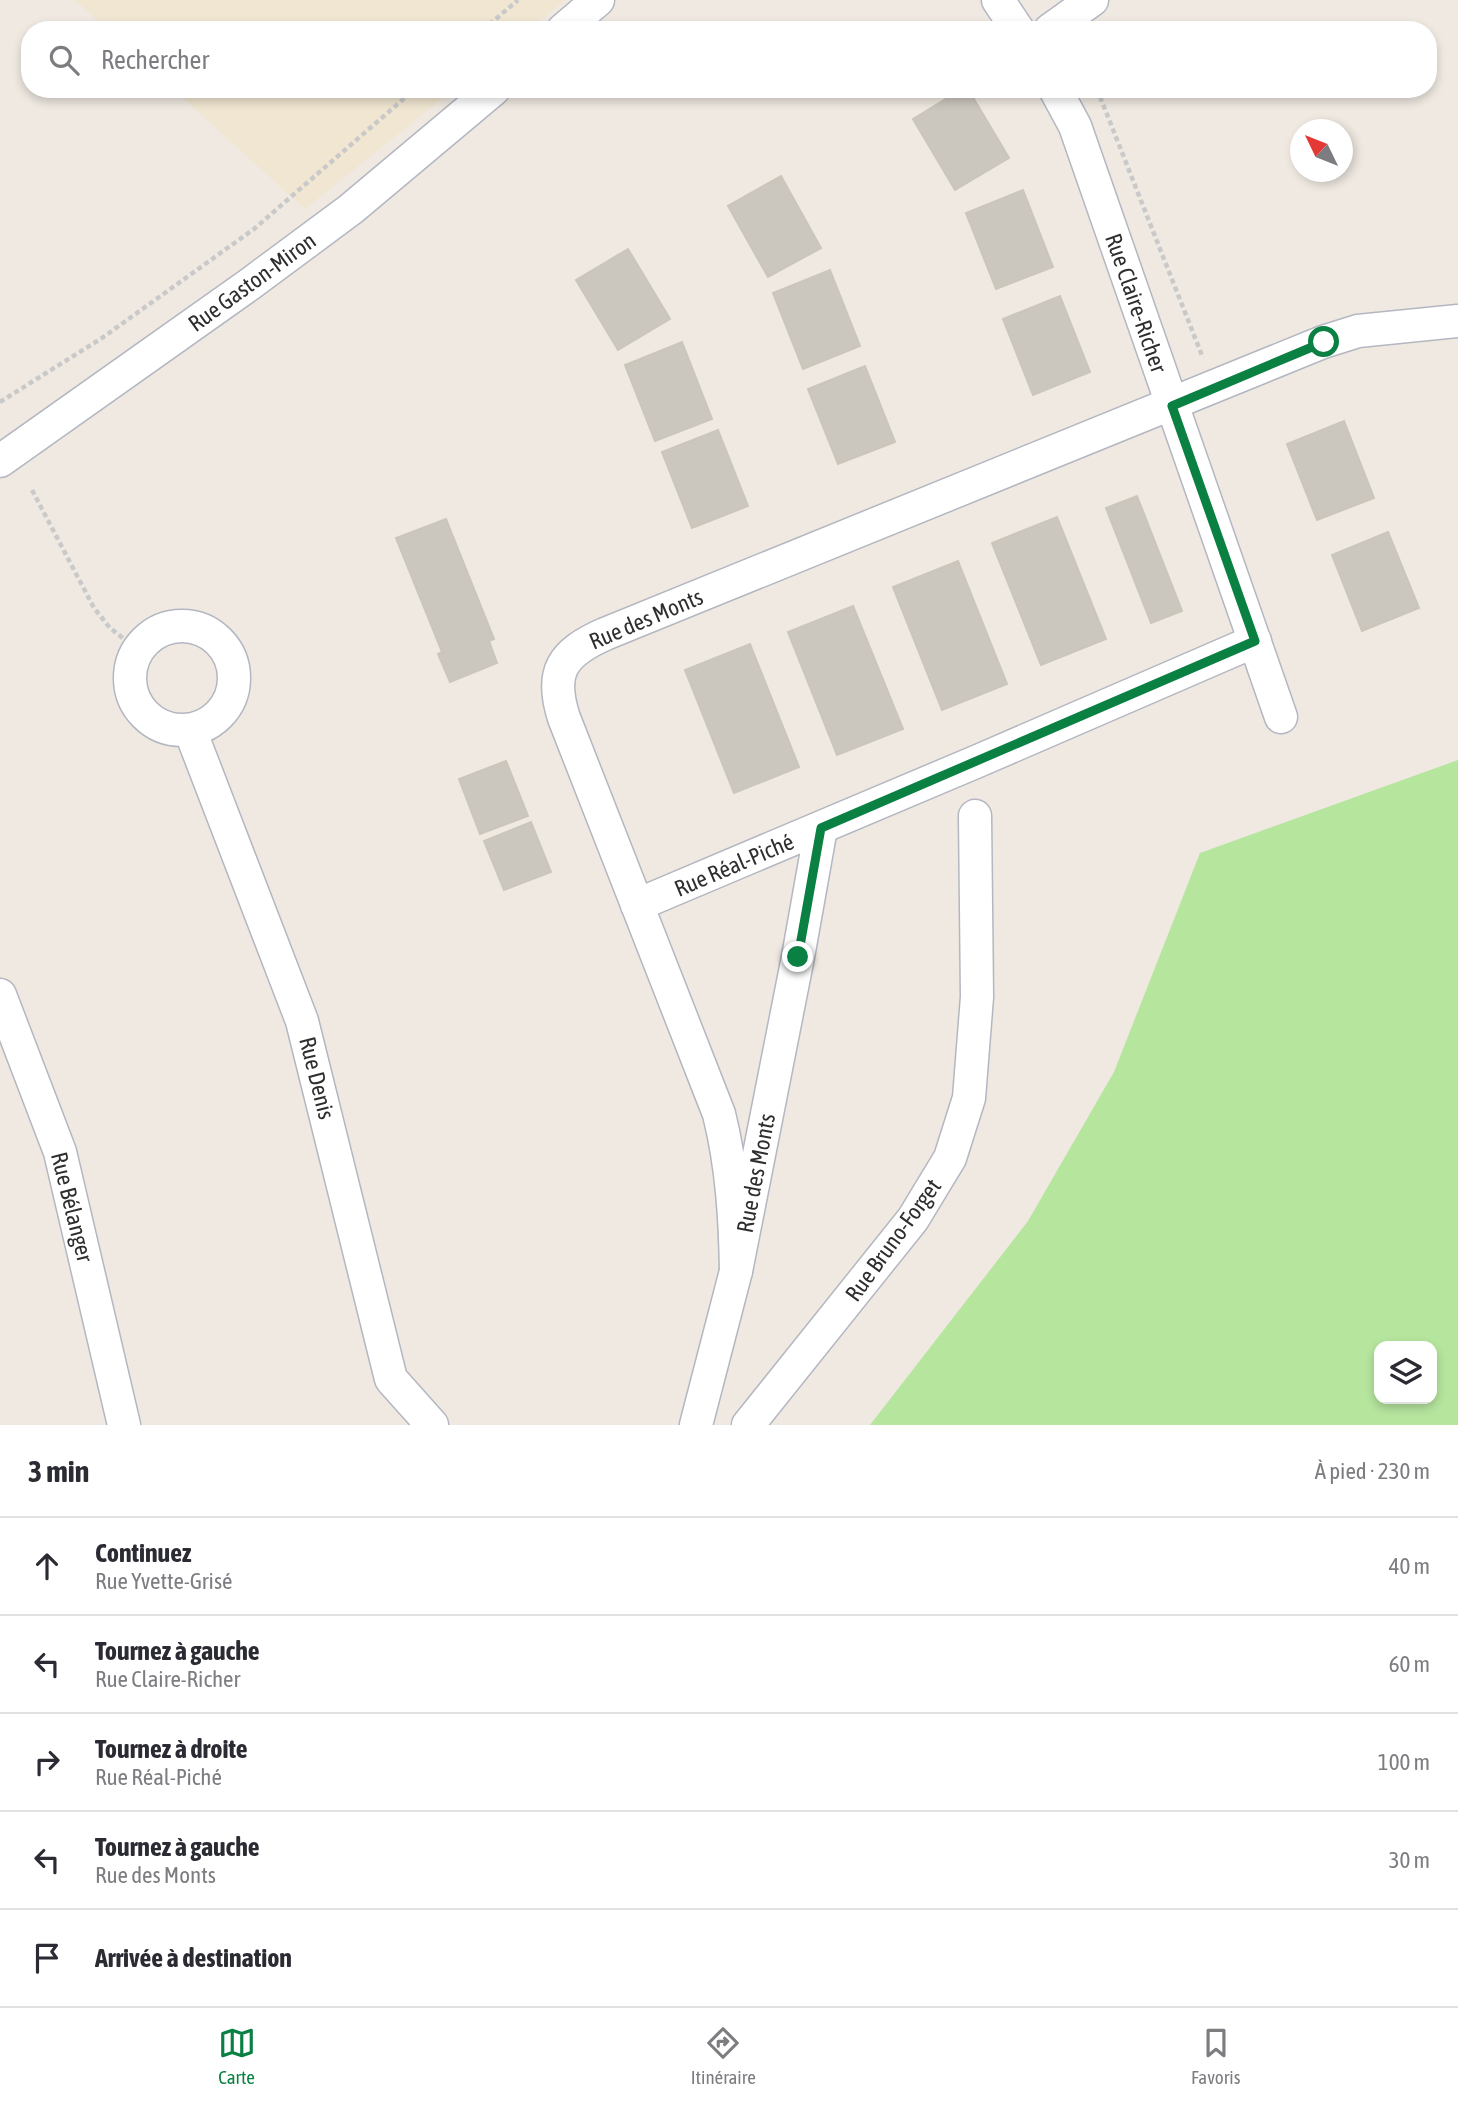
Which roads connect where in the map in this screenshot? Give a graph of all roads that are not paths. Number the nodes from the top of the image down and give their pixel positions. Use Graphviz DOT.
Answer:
graph roads {
  1 [pos="598,0"];
  2 [pos="998,0"];
  3 [pos="1092,0"];
  4 [pos="574,21"];
  5 [pos="1012,21"];
  6 [pos="1063,21"];
  7 [pos="483,98"];
  8 [pos="1060,98"];
  9 [pos="1458,321"];
  10 [pos="1172,406"];
  11 [pos="0,461"];
  12 [pos="1255,641"];
  13 [pos="1281,717"];
  14 [pos="190,730"];
  15 [pos="975,816"];
  16 [pos="821,828"];
  17 [pos="637,905"];
  18 [pos="0,995"];
  19 [pos="736,1270"];
  20 [pos="124,1425"];
  21 [pos="432,1425"];
  22 [pos="696,1425"];
  23 [pos="748,1425"];
  1 -- 4 [label="street"];
  2 -- 5 [label="street"];
  3 -- 6 [label="street"];
  7 -- 11 [label="street, Rue Gaston-Miron"];
  8 -- 10 [label="street, Rue Claire-Richer"];
  9 -- 10 [label="street, Rue des Monts"];
  10 -- 12 [label="street, Rue Claire-Richer"];
  10 -- 17 [label="street, Rue des Monts"];
  12 -- 13 [label="street, Rue Claire-Richer"];
  12 -- 16 [label="street, Rue Réal-Piché"];
  14 -- 14 [label="street"];
  14 -- 21 [label="street, Rue Denis"];
  15 -- 23 [label="street, Rue Bruno-Forget"];
  16 -- 17 [label="street, Rue Réal-Piché"];
  16 -- 19 [label="street, Rue des Monts"];
  17 -- 19 [label="street, Rue des Monts"];
  18 -- 20 [label="street, Rue Bélanger"];
  19 -- 22 [label="street, Rue des Monts"];
}
